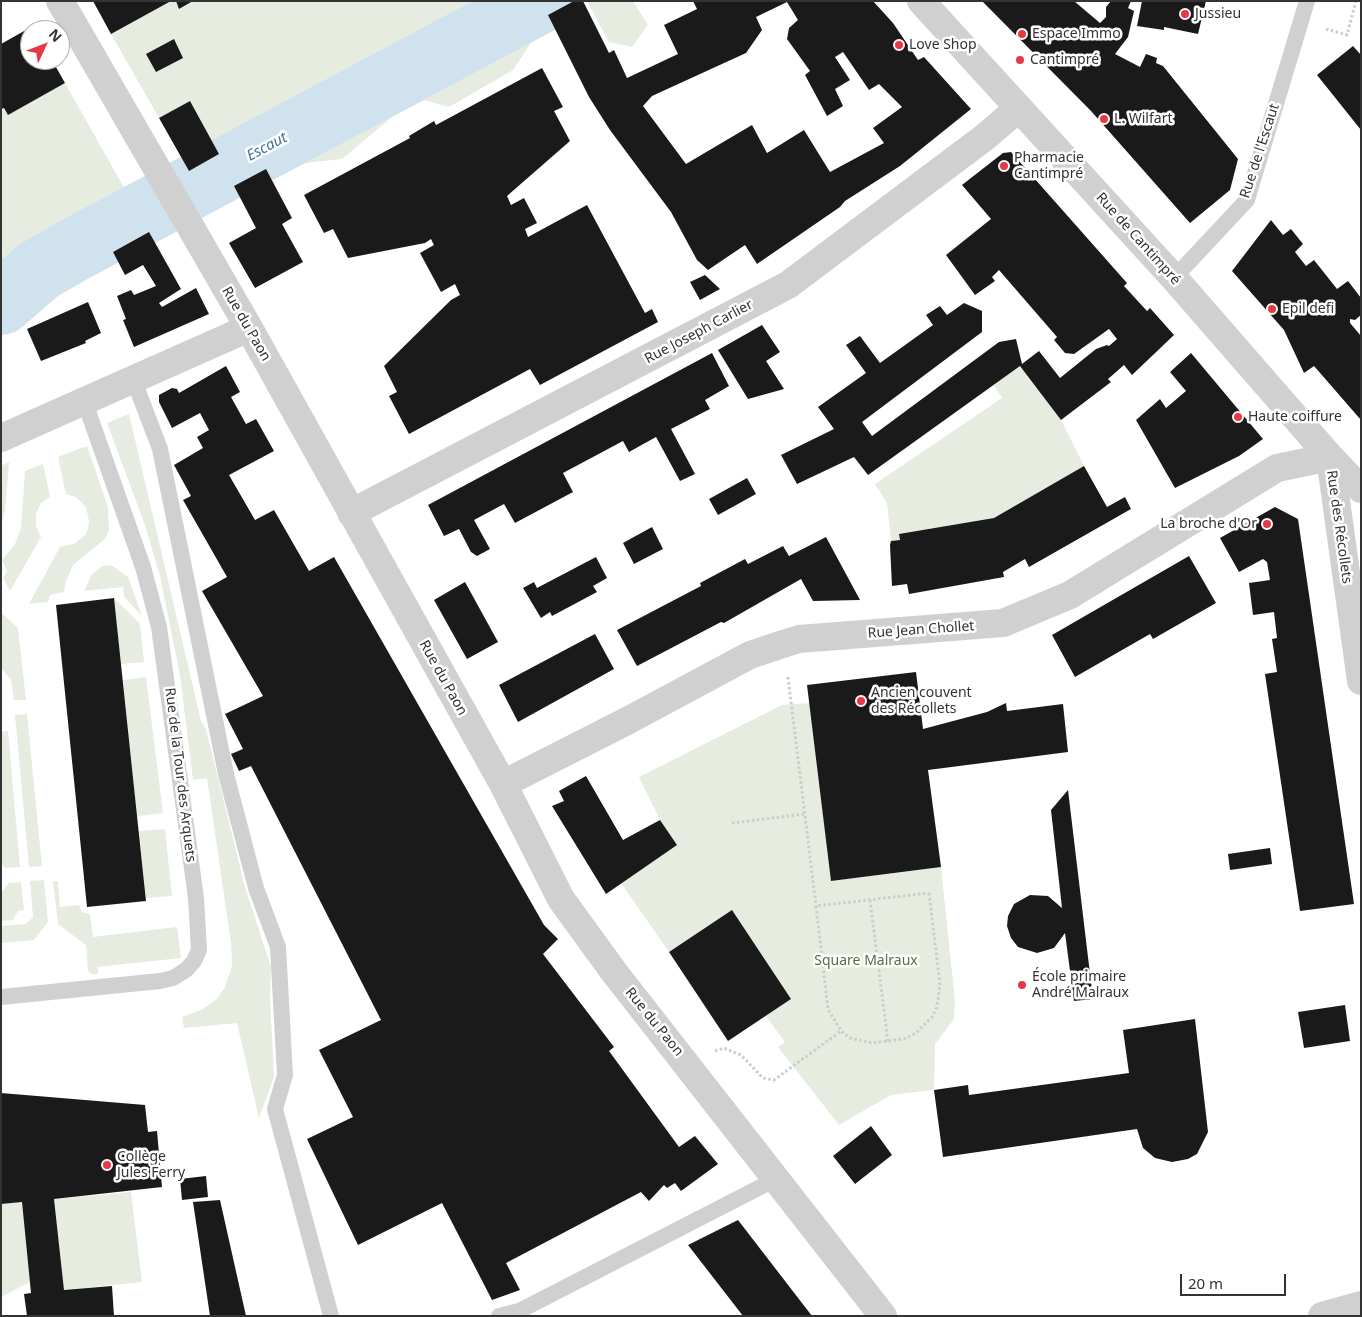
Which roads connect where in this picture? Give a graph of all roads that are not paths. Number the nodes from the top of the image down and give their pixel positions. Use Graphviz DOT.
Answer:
graph roads {
  1 [pos="60,1"];
  2 [pos="922,1"];
  3 [pos="1306,1"];
  4 [pos="1019,108"];
  5 [pos="1174,278"];
  6 [pos="249,328"];
  7 [pos="133,378"];
  8 [pos="84,400"];
  9 [pos="1,438"];
  10 [pos="1330,457"];
  11 [pos="1361,489"];
  12 [pos="351,513"];
  13 [pos="1359,663"];
  14 [pos="503,784"];
  15 [pos="1,997"];
  16 [pos="776,1179"];
  17 [pos="1361,1305"];
  18 [pos="331,1316"];
  19 [pos="498,1316"];
  20 [pos="883,1316"];
  21 [pos="1322,1316"];
  1 -- 6 [label="street, Rue du Paon"];
  2 -- 4 [label="street, Rue de Cantimpré"];
  3 -- 5 [label="lane, Rue de l'Escaut"];
  4 -- 5 [label="street, Rue de Cantimpré"];
  4 -- 12 [label="street, Rue Joseph Carlier"];
  5 -- 10 [label="street, Rue de Cantimpré"];
  6 -- 7 [label="street"];
  6 -- 12 [label="street, Rue du Paon"];
  7 -- 8 [label="street"];
  7 -- 18 [label="lane"];
  8 -- 9 [label="street"];
  8 -- 15 [label="lane, Rue de la Tour des Arquets"];
  10 -- 11 [label="street, Rue de Cantimpré"];
  10 -- 13 [label="street, Rue des Récollets"];
  10 -- 14 [label="street, Rue Jean Chollet"];
  12 -- 14 [label="street, Rue du Paon"];
  14 -- 16 [label="street, Rue du Paon"];
  16 -- 19 [label="lane"];
  16 -- 20 [label="street, Rue du Paon"];
  17 -- 21 [label="street"];
}
